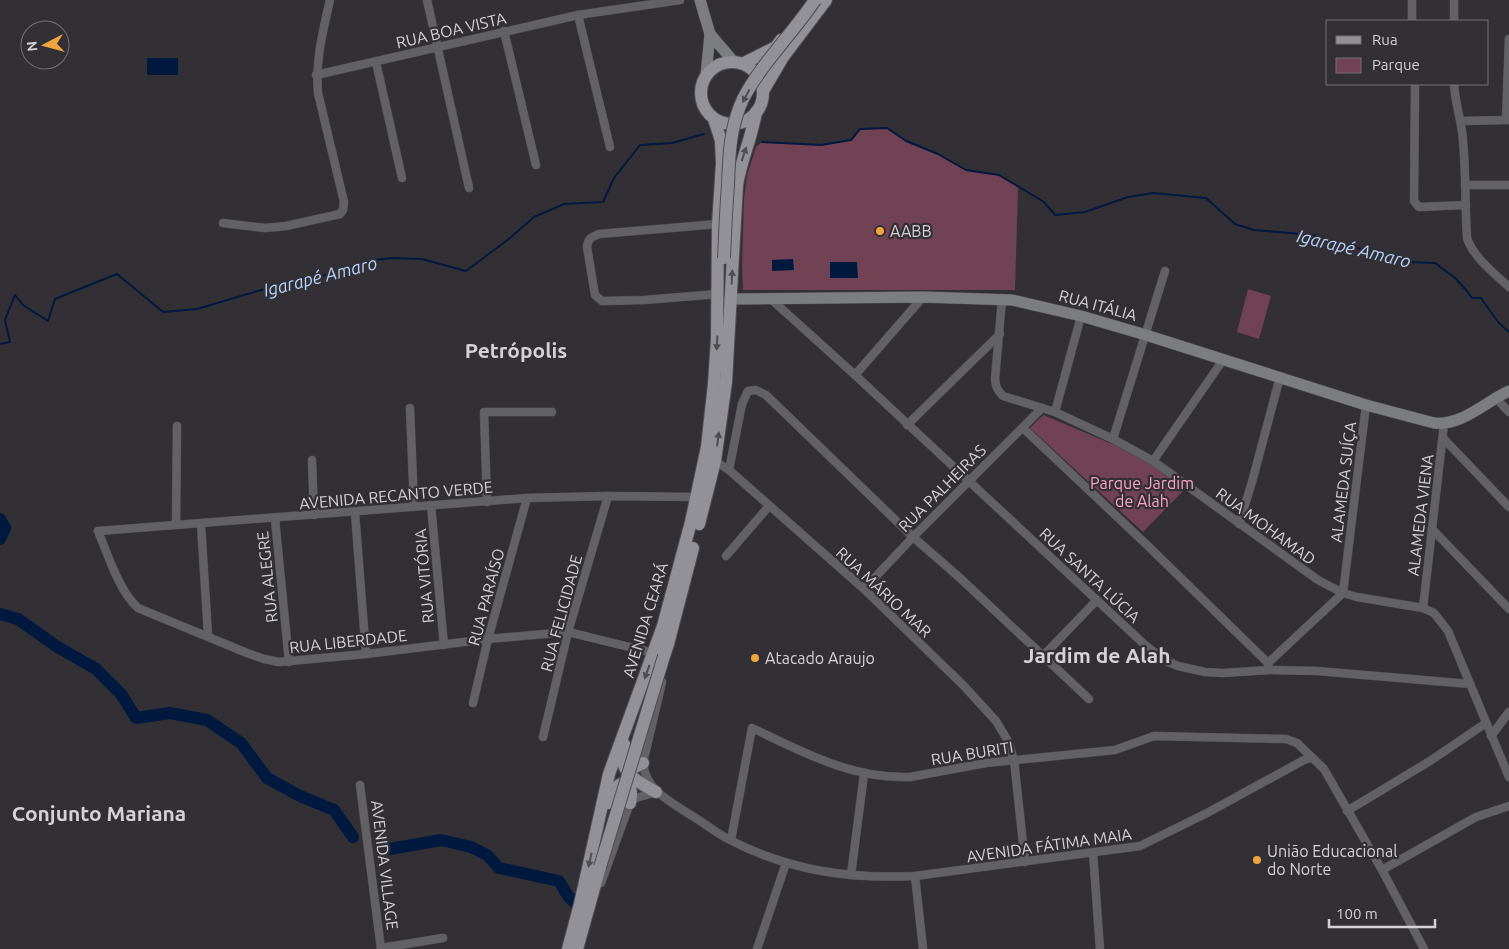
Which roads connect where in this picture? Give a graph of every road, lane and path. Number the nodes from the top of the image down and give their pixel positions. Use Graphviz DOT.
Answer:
graph roads {
  1 [pos="330,0"];
  2 [pos="427,0"];
  3 [pos="680,0"];
  4 [pos="700,0"];
  5 [pos="810,0"];
  6 [pos="815,0"];
  7 [pos="826,0"];
  8 [pos="1412,0"];
  9 [pos="1454,0"];
  10 [pos="578,15"];
  11 [pos="1412,20"];
  12 [pos="1454,20"];
  13 [pos="504,31"];
  14 [pos="710,34"];
  15 [pos="1509,39"];
  16 [pos="437,47"];
  17 [pos="376,62"];
  18 [pos="738,62"];
  19 [pos="316,75"];
  20 [pos="706,75"];
  21 [pos="1415,85"];
  22 [pos="1454,85"];
  23 [pos="763,90"];
  24 [pos="756,112"];
  25 [pos="714,119"];
  26 [pos="1508,120"];
  27 [pos="1461,121"];
  28 [pos="610,147"];
  29 [pos="536,165"];
  30 [pos="402,178"];
  31 [pos="1509,185"];
  32 [pos="1465,186"];
  33 [pos="469,188"];
  34 [pos="1466,205"];
  35 [pos="223,223"];
  36 [pos="718,224"];
  37 [pos="1165,271"];
  38 [pos="1509,287"];
  39 [pos="718,291"];
  40 [pos="923,297"];
  41 [pos="730,299"];
  42 [pos="1002,299"];
  43 [pos="772,300"];
  44 [pos="1081,316"];
  45 [pos="1000,334"];
  46 [pos="1146,335"];
  47 [pos="1223,360"];
  48 [pos="855,375"];
  49 [pos="1280,377"];
  50 [pos="1509,391"];
  51 [pos="1495,397"];
  52 [pos="1366,405"];
  53 [pos="410,408"];
  54 [pos="1042,408"];
  55 [pos="552,412"];
  56 [pos="1055,412"];
  57 [pos="1509,412"];
  58 [pos="1444,424"];
  59 [pos="907,425"];
  60 [pos="177,426"];
  61 [pos="1022,428"];
  62 [pos="1442,438"];
  63 [pos="1113,439"];
  64 [pos="312,460"];
  65 [pos="715,461"];
  66 [pos="1153,461"];
  67 [pos="729,470"];
  68 [pos="968,481"];
  69 [pos="608,496"];
  70 [pos="697,497"];
  71 [pos="527,498"];
  72 [pos="487,502"];
  73 [pos="431,505"];
  74 [pos="769,506"];
  75 [pos="414,507"];
  76 [pos="1509,507"];
  77 [pos="355,513"];
  78 [pos="314,515"];
  79 [pos="275,519"];
  80 [pos="201,524"];
  81 [pos="1239,524"];
  82 [pos="176,525"];
  83 [pos="1432,529"];
  84 [pos="98,531"];
  85 [pos="913,537"];
  86 [pos="726,556"];
  87 [pos="864,589"];
  88 [pos="1343,592"];
  89 [pos="1096,600"];
  90 [pos="1423,608"];
  91 [pos="1509,609"];
  92 [pos="568,632"];
  93 [pos="208,635"];
  94 [pos="488,639"];
  95 [pos="444,645"];
  96 [pos="661,653"];
  97 [pos="366,654"];
  98 [pos="1043,656"];
  99 [pos="289,662"];
  100 [pos="1268,666"];
  101 [pos="1470,684"];
  102 [pos="1089,699"];
  103 [pos="473,703"];
  104 [pos="1509,712"];
  105 [pos="629,720"];
  106 [pos="1486,723"];
  107 [pos="1491,736"];
  108 [pos="543,738"];
  109 [pos="1311,758"];
  110 [pos="1014,760"];
  111 [pos="623,762"];
  112 [pos="642,763"];
  113 [pos="864,774"];
  114 [pos="1509,777"];
  115 [pos="360,785"];
  116 [pos="656,792"];
  117 [pos="630,803"];
  118 [pos="1509,806"];
  119 [pos="1347,811"];
  120 [pos="596,837"];
  121 [pos="730,840"];
  122 [pos="1093,853"];
  123 [pos="1025,862"];
  124 [pos="786,863"];
  125 [pos="1382,870"];
  126 [pos="851,875"];
  127 [pos="915,876"];
  128 [pos="591,900"];
  129 [pos="443,938"];
  130 [pos="381,949"];
  131 [pos="568,949"];
  132 [pos="577,949"];
  133 [pos="757,949"];
  134 [pos="923,949"];
  135 [pos="1100,949"];
  136 [pos="1424,949"];
  1 -- 19 [label="street"];
  2 -- 16 [label="street"];
  3 -- 10 [label="street, RUA BOA VISTA"];
  4 -- 14 [label="street"];
  5 -- 18 [label="main road"];
  6 -- 39 [label="main road, one-way, bridge"];
  7 -- 23 [label="main road"];
  8 -- 11 [label="street"];
  9 -- 12 [label="street"];
  10 -- 13 [label="street, RUA BOA VISTA"];
  10 -- 28 [label="street"];
  13 -- 16 [label="street, RUA BOA VISTA"];
  13 -- 29 [label="street"];
  14 -- 18 [label="street"];
  14 -- 20 [label="street"];
  15 -- 26 [label="street"];
  16 -- 17 [label="street, RUA BOA VISTA"];
  16 -- 33 [label="street"];
  17 -- 19 [label="street, RUA BOA VISTA"];
  17 -- 30 [label="street"];
  18 -- 20 [label="main road"];
  18 -- 23 [label="main road"];
  19 -- 35 [label="street"];
  20 -- 25 [label="main road"];
  21 -- 34 [label="street"];
  22 -- 27 [label="street"];
  23 -- 24 [label="main road"];
  24 -- 25 [label="main road"];
  41 -- 24 [label="main road, AVENIDA CEARÁ, one-way"];
  25 -- 36 [label="main road"];
  26 -- 27 [label="street"];
  27 -- 32 [label="street"];
  31 -- 32 [label="street"];
  32 -- 34 [label="street"];
  34 -- 38 [label="street"];
  36 -- 39 [label="main road"];
  36 -- 39 [label="street"];
  37 -- 46 [label="street"];
  39 -- 70 [label="main road, AVENIDA CEARÁ, one-way"];
  40 -- 42 [label="street, RUA ITÁLIA"];
  40 -- 43 [label="street, RUA ITÁLIA"];
  40 -- 48 [label="street"];
  41 -- 43 [label="street, RUA ITÁLIA"];
  65 -- 41 [label="main road, AVENIDA CEARÁ, one-way"];
  42 -- 44 [label="street, RUA ITÁLIA"];
  42 -- 45 [label="street, RUA MOHAMAD"];
  43 -- 48 [label="street, RUA SANTA LÚCIA"];
  44 -- 46 [label="street, RUA ITÁLIA"];
  44 -- 56 [label="street"];
  45 -- 54 [label="street, RUA MOHAMAD"];
  45 -- 59 [label="street"];
  46 -- 47 [label="street, RUA ITÁLIA"];
  46 -- 63 [label="street"];
  47 -- 49 [label="street, RUA ITÁLIA"];
  47 -- 66 [label="street"];
  48 -- 59 [label="street, RUA SANTA LÚCIA"];
  49 -- 52 [label="street, RUA ITÁLIA"];
  49 -- 81 [label="street"];
  50 -- 51 [label="street"];
  51 -- 57 [label="street"];
  51 -- 58 [label="street"];
  52 -- 58 [label="street, RUA ITÁLIA"];
  52 -- 88 [label="street, ALAMEDA SUÍÇA"];
  53 -- 75 [label="street"];
  54 -- 56 [label="street, RUA MOHAMAD"];
  54 -- 61 [label="street, RUA PALHEIRAS"];
  55 -- 72 [label="street"];
  56 -- 63 [label="street, RUA MOHAMAD"];
  58 -- 62 [label="street, ALAMEDA VIENA"];
  59 -- 68 [label="street, RUA SANTA LÚCIA"];
  60 -- 82 [label="street"];
  61 -- 68 [label="street, RUA PALHEIRAS"];
  61 -- 100 [label="street"];
  62 -- 76 [label="street"];
  62 -- 83 [label="street, ALAMEDA VIENA"];
  63 -- 66 [label="street, RUA MOHAMAD"];
  64 -- 78 [label="street"];
  65 -- 67 [label="street, RUA MÁRIO MAR"];
  65 -- 96 [label="main road, AVENIDA CEARÁ"];
  66 -- 81 [label="street, RUA MOHAMAD"];
  67 -- 74 [label="street, RUA MÁRIO MAR"];
  67 -- 85 [label="street"];
  68 -- 85 [label="street, RUA PALHEIRAS"];
  68 -- 89 [label="street, RUA SANTA LÚCIA"];
  69 -- 70 [label="street, AVENIDA RECANTO VERDE"];
  69 -- 71 [label="street, AVENIDA RECANTO VERDE"];
  69 -- 92 [label="street, RUA FELICIDADE"];
  70 -- 96 [label="main road, AVENIDA CEARÁ"];
  71 -- 72 [label="street, AVENIDA RECANTO VERDE"];
  71 -- 94 [label="street, RUA PARAÍSO"];
  72 -- 73 [label="street, AVENIDA RECANTO VERDE"];
  73 -- 75 [label="street, AVENIDA RECANTO VERDE"];
  73 -- 95 [label="street, RUA VITÓRIA"];
  74 -- 86 [label="street"];
  74 -- 87 [label="street, RUA MÁRIO MAR"];
  75 -- 77 [label="street, AVENIDA RECANTO VERDE"];
  77 -- 78 [label="street, AVENIDA RECANTO VERDE"];
  77 -- 97 [label="street"];
  78 -- 79 [label="street, AVENIDA RECANTO VERDE"];
  79 -- 80 [label="street, AVENIDA RECANTO VERDE"];
  79 -- 99 [label="street, RUA ALEGRE"];
  80 -- 82 [label="street, AVENIDA RECANTO VERDE"];
  80 -- 93 [label="street"];
  81 -- 88 [label="street, RUA MOHAMAD"];
  82 -- 84 [label="street, AVENIDA RECANTO VERDE"];
  83 -- 90 [label="street, ALAMEDA VIENA"];
  83 -- 91 [label="street"];
  84 -- 93 [label="street, RUA LIBERDADE"];
  85 -- 87 [label="street, RUA PALHEIRAS"];
  85 -- 98 [label="street"];
  87 -- 110 [label="street, RUA MÁRIO MAR"];
  88 -- 90 [label="street, RUA MOHAMAD"];
  88 -- 100 [label="street"];
  89 -- 98 [label="street"];
  89 -- 100 [label="street, RUA SANTA LÚCIA"];
  90 -- 101 [label="street"];
  92 -- 94 [label="street, RUA LIBERDADE"];
  92 -- 96 [label="street, RUA LIBERDADE"];
  92 -- 108 [label="street, RUA FELICIDADE"];
  93 -- 99 [label="street, RUA LIBERDADE"];
  94 -- 95 [label="street, RUA LIBERDADE"];
  94 -- 103 [label="street, RUA PARAÍSO"];
  95 -- 97 [label="street, RUA LIBERDADE"];
  96 -- 105 [label="main road, AVENIDA CEARÁ, one-way"];
  96 -- 112 [label="street, AVENIDA CEARÁ"];
  96 -- 128 [label="main road, AVENIDA CEARÁ, bridge"];
  97 -- 99 [label="street, RUA LIBERDADE"];
  98 -- 102 [label="street"];
  100 -- 101 [label="street, RUA SANTA LÚCIA"];
  101 -- 106 [label="street"];
  104 -- 107 [label="street"];
  105 -- 111 [label="main road"];
  105 -- 120 [label="main road, AVENIDA CEARÁ"];
  106 -- 107 [label="street"];
  106 -- 119 [label="street"];
  107 -- 114 [label="street"];
  109 -- 110 [label="street, RUA BURITI"];
  109 -- 119 [label="street"];
  109 -- 122 [label="street, AVENIDA FÁTIMA MAIA"];
  110 -- 113 [label="street, RUA BURITI"];
  110 -- 123 [label="street, RUA MÁRIO MAR"];
  111 -- 112 [label="main road"];
  111 -- 116 [label="main road"];
  112 -- 116 [label="street"];
  113 -- 121 [label="street, RUA BURITI"];
  113 -- 126 [label="street"];
  115 -- 130 [label="street, AVENIDA VILLAGE"];
  116 -- 117 [label="street"];
  116 -- 121 [label="street, AVENIDA FÁTIMA MAIA"];
  117 -- 120 [label="main road"];
  117 -- 128 [label="street, AVENIDA CEARÁ"];
  118 -- 125 [label="street"];
  119 -- 125 [label="street"];
  120 -- 131 [label="main road, AVENIDA CEARÁ, one-way"];
  121 -- 124 [label="street, AVENIDA FÁTIMA MAIA"];
  122 -- 123 [label="street, AVENIDA FÁTIMA MAIA"];
  122 -- 135 [label="street"];
  123 -- 127 [label="street, AVENIDA FÁTIMA MAIA"];
  124 -- 126 [label="street, AVENIDA FÁTIMA MAIA"];
  124 -- 133 [label="street"];
  125 -- 136 [label="street"];
  126 -- 127 [label="street, AVENIDA FÁTIMA MAIA"];
  127 -- 134 [label="street"];
  128 -- 132 [label="main road, AVENIDA CEARÁ"];
  129 -- 130 [label="street"];
}
